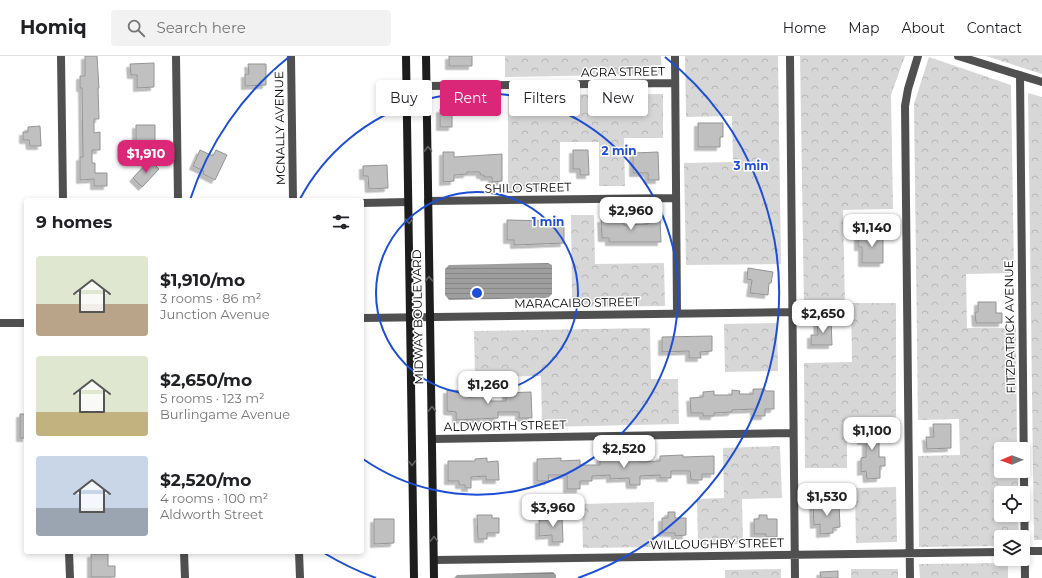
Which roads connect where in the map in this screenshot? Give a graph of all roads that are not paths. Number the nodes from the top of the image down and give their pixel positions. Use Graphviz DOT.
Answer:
graph roads {
  1 [pos="61,56"];
  2 [pos="176,56"];
  3 [pos="291,56"];
  4 [pos="406,56"];
  5 [pos="426,56"];
  6 [pos="675,56"];
  7 [pos="790,56"];
  8 [pos="918,56"];
  9 [pos="958,56"];
  10 [pos="1020,75"];
  11 [pos="427,80"];
  12 [pos="1042,82"];
  13 [pos="675,83"];
  14 [pos="432,86"];
  15 [pos="427,116"];
  16 [pos="63,198"];
  17 [pos="178,198"];
  18 [pos="293,198"];
  19 [pos="676,198"];
  20 [pos="428,201"];
  21 [pos="408,202"];
  22 [pos="364,203"];
  23 [pos="792,312"];
  24 [pos="677,313"];
  25 [pos="410,317"];
  26 [pos="430,317"];
  27 [pos="364,318"];
  28 [pos="24,322"];
  29 [pos="0,323"];
  30 [pos="794,433"];
  31 [pos="432,439"];
  32 [pos="1024,530"];
  33 [pos="1030,551"];
  34 [pos="1042,551"];
  35 [pos="994,552"];
  36 [pos="910,553"];
  37 [pos="69,554"];
  38 [pos="184,554"];
  39 [pos="299,554"];
  40 [pos="795,554"];
  41 [pos="434,560"];
  42 [pos="1025,566"];
  43 [pos="70,578"];
  44 [pos="185,578"];
  45 [pos="300,578"];
  46 [pos="414,578"];
  47 [pos="434,578"];
  48 [pos="795,578"];
  49 [pos="910,578"];
  50 [pos="1025,578"];
  1 -- 16 [label="street"];
  2 -- 17 [label="street"];
  3 -- 18 [label="street, MCNALLY AVENUE"];
  4 -- 21 [label="street, MIDWAY BOULEVARD"];
  5 -- 11 [label="street, MIDWAY BOULEVARD"];
  6 -- 13 [label="street"];
  7 -- 23 [label="street"];
  8 -- 36 [label="street"];
  9 -- 10 [label="street"];
  10 -- 12 [label="street"];
  10 -- 32 [label="street, FITZPATRICK AVENUE"];
  13 -- 14 [label="street, AGRA STREET"];
  13 -- 19 [label="street"];
  20 -- 15 [label="street, MIDWAY BOULEVARD, one-way"];
  19 -- 20 [label="street, SHILO STREET"];
  19 -- 24 [label="street"];
  26 -- 20 [label="street, MIDWAY BOULEVARD, one-way"];
  21 -- 22 [label="street"];
  21 -- 25 [label="street, MIDWAY BOULEVARD, one-way"];
  23 -- 24 [label="street, MARACAIBO STREET"];
  23 -- 30 [label="street"];
  24 -- 26 [label="street, MARACAIBO STREET"];
  25 -- 26 [label="street, MARACAIBO STREET"];
  25 -- 27 [label="street, MARACAIBO STREET"];
  25 -- 46 [label="street, MIDWAY BOULEVARD, one-way"];
  31 -- 26 [label="street, MIDWAY BOULEVARD, one-way"];
  28 -- 29 [label="street"];
  30 -- 31 [label="street, ALDWORTH STREET"];
  30 -- 40 [label="street"];
  41 -- 31 [label="street, MIDWAY BOULEVARD, one-way"];
  33 -- 34 [label="street"];
  35 -- 36 [label="street, WILLOUGHBY STREET"];
  36 -- 40 [label="street, WILLOUGHBY STREET"];
  36 -- 49 [label="street"];
  37 -- 43 [label="street"];
  38 -- 44 [label="street"];
  39 -- 45 [label="street"];
  40 -- 41 [label="street, WILLOUGHBY STREET"];
  40 -- 48 [label="street"];
  41 -- 47 [label="street, MIDWAY BOULEVARD"];
  42 -- 50 [label="street, FITZPATRICK AVENUE"];
}
